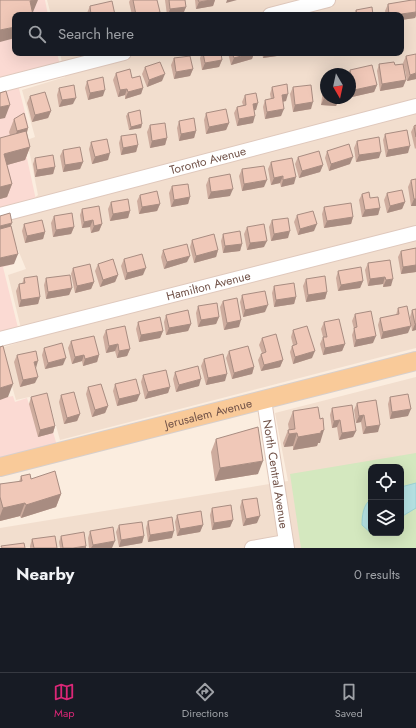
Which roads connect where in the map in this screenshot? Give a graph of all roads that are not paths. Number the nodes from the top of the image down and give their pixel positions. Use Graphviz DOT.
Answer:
graph roads {
  1 [pos="328,0"];
  2 [pos="282,12"];
  3 [pos="112,56"];
  4 [pos="0,85"];
  5 [pos="416,106"];
  6 [pos="0,215"];
  7 [pos="416,233"];
  8 [pos="0,339"];
  9 [pos="416,361"];
  10 [pos="264,400"];
  11 [pos="0,467"];
  12 [pos="287,545"];
  13 [pos="252,548"];
  1 -- 2 [label="street"];
  3 -- 4 [label="street"];
  5 -- 6 [label="street, Toronto Avenue"];
  7 -- 8 [label="street, Hamilton Avenue"];
  9 -- 10 [label="main road, Jerusalem Avenue"];
  10 -- 11 [label="main road, Jerusalem Avenue"];
  10 -- 12 [label="street, North Central Avenue"];
  12 -- 13 [label="street"];
}
